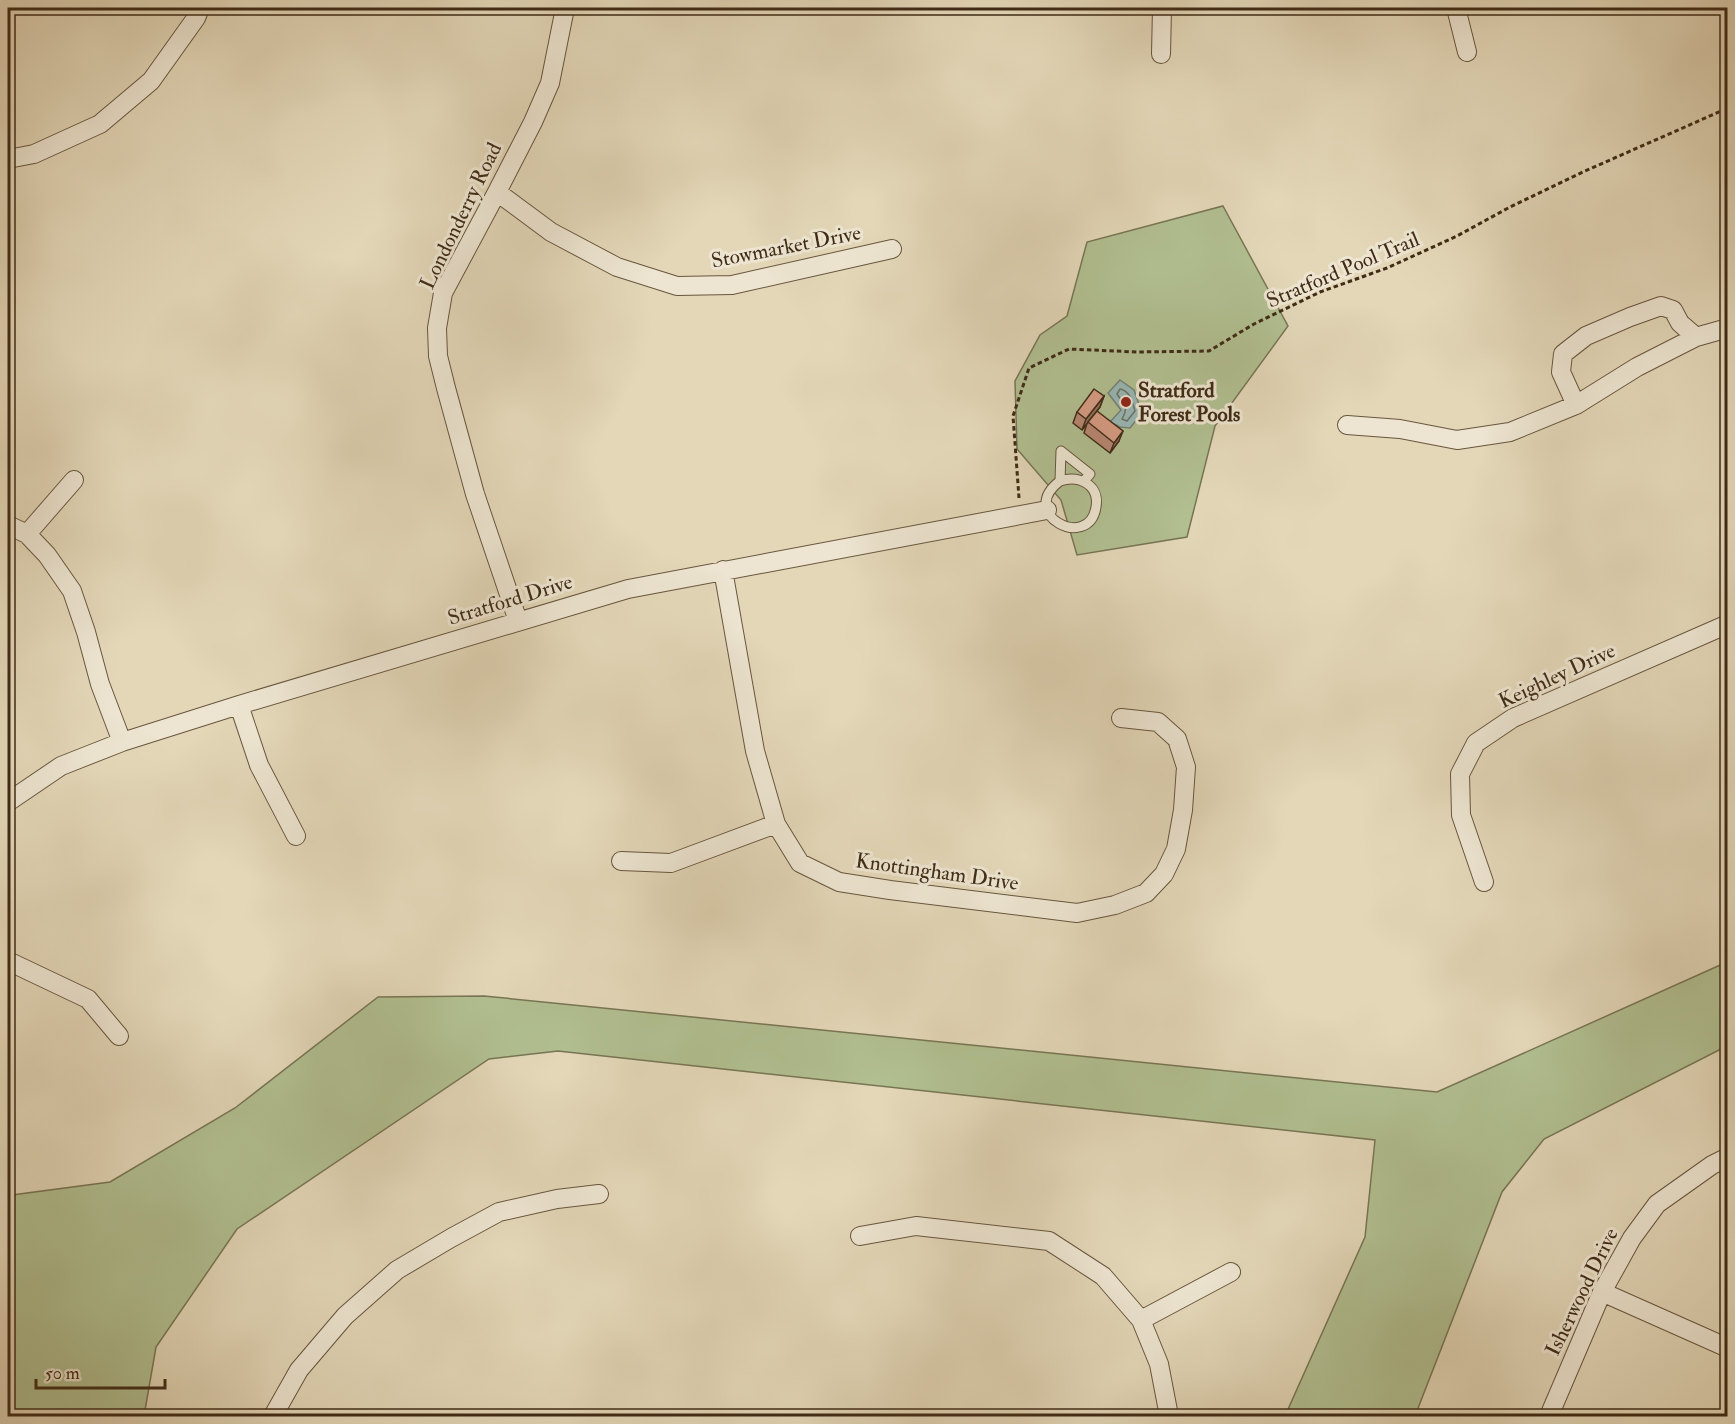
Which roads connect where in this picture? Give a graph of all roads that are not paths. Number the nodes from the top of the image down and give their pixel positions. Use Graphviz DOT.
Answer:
graph roads {
  1 [pos="200,8"];
  2 [pos="564,8"];
  3 [pos="1162,8"];
  4 [pos="1456,8"];
  5 [pos="1467,52"];
  6 [pos="1161,54"];
  7 [pos="8,159"];
  8 [pos="498,192"];
  9 [pos="892,249"];
  10 [pos="1728,328"];
  11 [pos="1696,337"];
  12 [pos="1576,405"];
  13 [pos="1347,424"];
  14 [pos="74,480"];
  15 [pos="1060,481"];
  16 [pos="1084,481"];
  17 [pos="1047,510"];
  18 [pos="8,525"];
  19 [pos="27,534"];
  20 [pos="723,570"];
  21 [pos="518,621"];
  22 [pos="1728,624"];
  23 [pos="239,705"];
  24 [pos="1121,718"];
  25 [pos="122,742"];
  26 [pos="8,802"];
  27 [pos="776,824"];
  28 [pos="296,836"];
  29 [pos="621,861"];
  30 [pos="1484,882"];
  31 [pos="8,962"];
  32 [pos="119,1036"];
  33 [pos="1728,1157"];
  34 [pos="599,1194"];
  35 [pos="860,1236"];
  36 [pos="1231,1272"];
  37 [pos="1602,1292"];
  38 [pos="1141,1320"];
  39 [pos="1728,1348"];
  40 [pos="273,1416"];
  41 [pos="1169,1416"];
  42 [pos="1549,1416"];
  1 -- 7 [label="street"];
  2 -- 8 [label="street, Londonderry Road"];
  3 -- 6 [label="street"];
  4 -- 5 [label="street"];
  8 -- 9 [label="street, Stowmarket Drive"];
  8 -- 21 [label="street, Londonderry Road"];
  10 -- 11 [label="street"];
  11 -- 12 [label="street"];
  11 -- 12 [label="street"];
  12 -- 13 [label="street"];
  14 -- 19 [label="street"];
  15 -- 16 [label="lane"];
  15 -- 16 [label="lane"];
  15 -- 17 [label="lane"];
  16 -- 17 [label="lane"];
  17 -- 20 [label="street, Stratford Drive"];
  18 -- 19 [label="street"];
  19 -- 25 [label="street"];
  20 -- 21 [label="street, Stratford Drive"];
  20 -- 27 [label="street, Knottingham Drive"];
  21 -- 23 [label="street, Stratford Drive"];
  22 -- 30 [label="street, Keighley Drive"];
  23 -- 25 [label="street, Stratford Drive"];
  23 -- 28 [label="street"];
  24 -- 27 [label="street, Knottingham Drive"];
  25 -- 26 [label="street, Stratford Drive"];
  27 -- 29 [label="street"];
  31 -- 32 [label="street"];
  33 -- 37 [label="street, Isherwood Drive"];
  34 -- 40 [label="street"];
  35 -- 38 [label="street"];
  36 -- 38 [label="street"];
  37 -- 39 [label="street"];
  37 -- 42 [label="street, Isherwood Drive"];
  38 -- 41 [label="street"];
}
